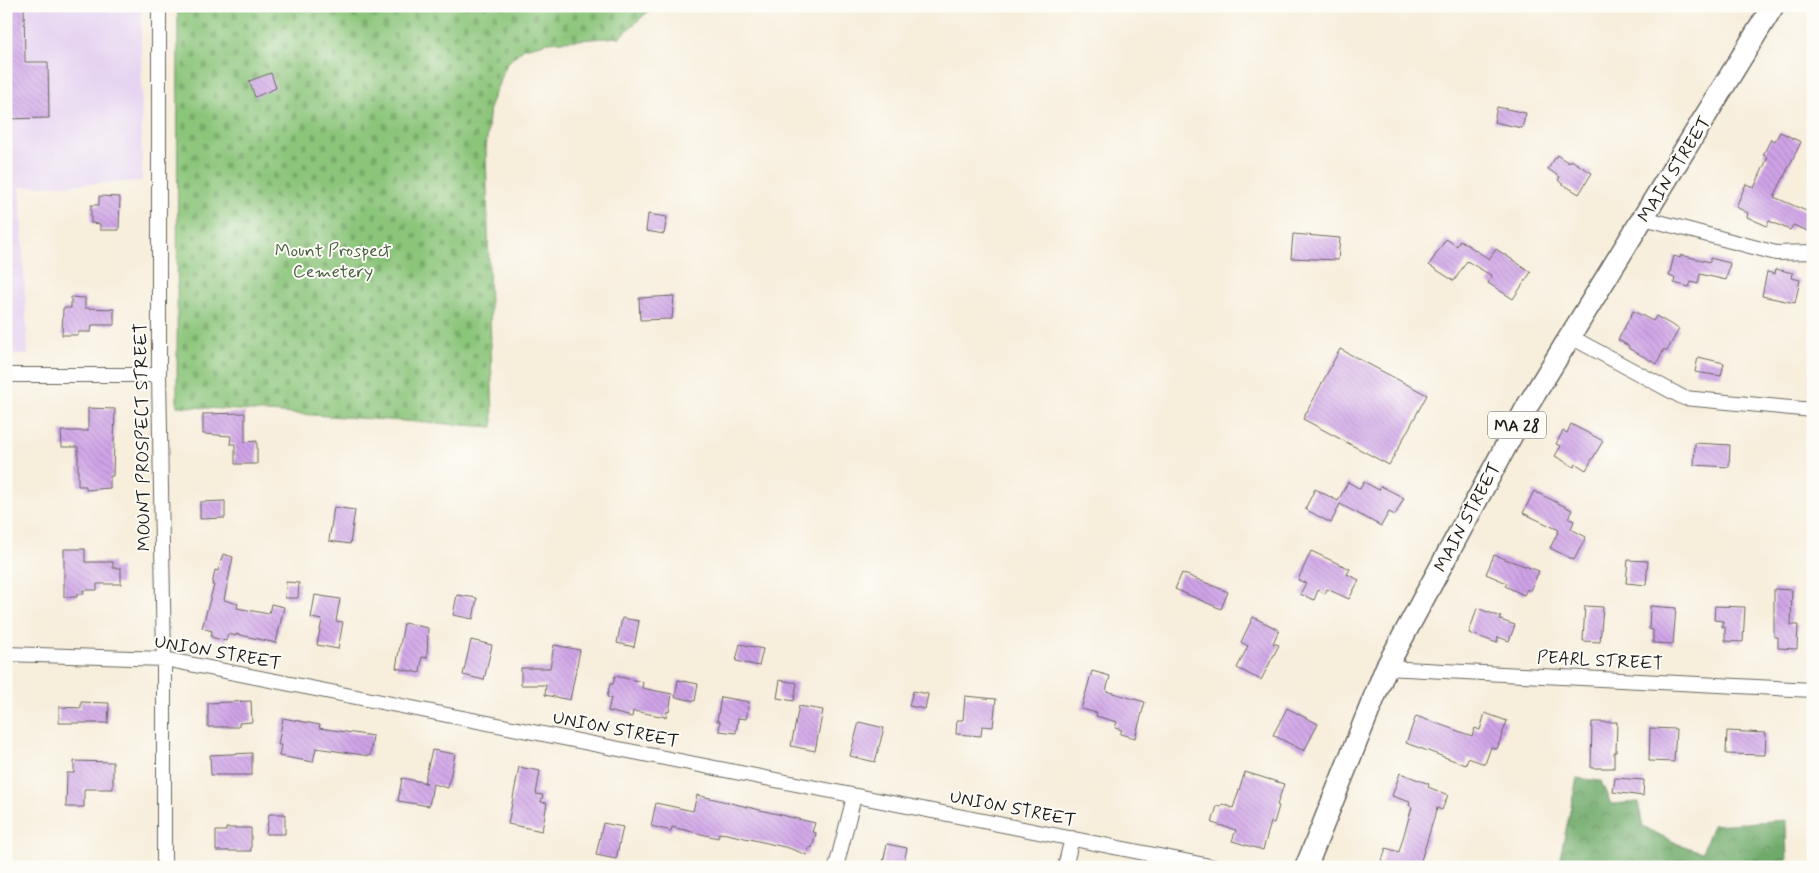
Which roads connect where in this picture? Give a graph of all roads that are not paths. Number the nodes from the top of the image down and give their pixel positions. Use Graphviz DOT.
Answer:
graph roads {
  1 [pos="159,6"];
  2 [pos="1774,6"];
  3 [pos="1644,218"];
  4 [pos="1813,252"];
  5 [pos="1571,337"];
  6 [pos="6,375"];
  7 [pos="159,375"];
  8 [pos="1813,410"];
  9 [pos="6,654"];
  10 [pos="164,659"];
  11 [pos="1386,668"];
  12 [pos="1813,690"];
  13 [pos="854,797"];
  14 [pos="1072,838"];
  15 [pos="164,867"];
  16 [pos="836,867"];
  17 [pos="1065,867"];
  18 [pos="1215,867"];
  19 [pos="1306,867"];
  1 -- 7 [label="street, MOUNT PROSPECT STREET"];
  2 -- 3 [label="main road, MAIN STREET / MA 28"];
  3 -- 4 [label="street"];
  3 -- 5 [label="main road, MAIN STREET / MA 28"];
  5 -- 8 [label="street"];
  5 -- 11 [label="main road, MAIN STREET / MA 28"];
  6 -- 7 [label="street"];
  7 -- 10 [label="street, MOUNT PROSPECT STREET"];
  9 -- 10 [label="street, UNION STREET"];
  10 -- 13 [label="street, UNION STREET"];
  10 -- 15 [label="street, MOUNT PROSPECT STREET"];
  11 -- 12 [label="street, PEARL STREET"];
  11 -- 19 [label="main road, MAIN STREET / MA 28"];
  13 -- 14 [label="street, UNION STREET"];
  13 -- 16 [label="street"];
  14 -- 17 [label="street"];
  14 -- 18 [label="street, UNION STREET"];
}
